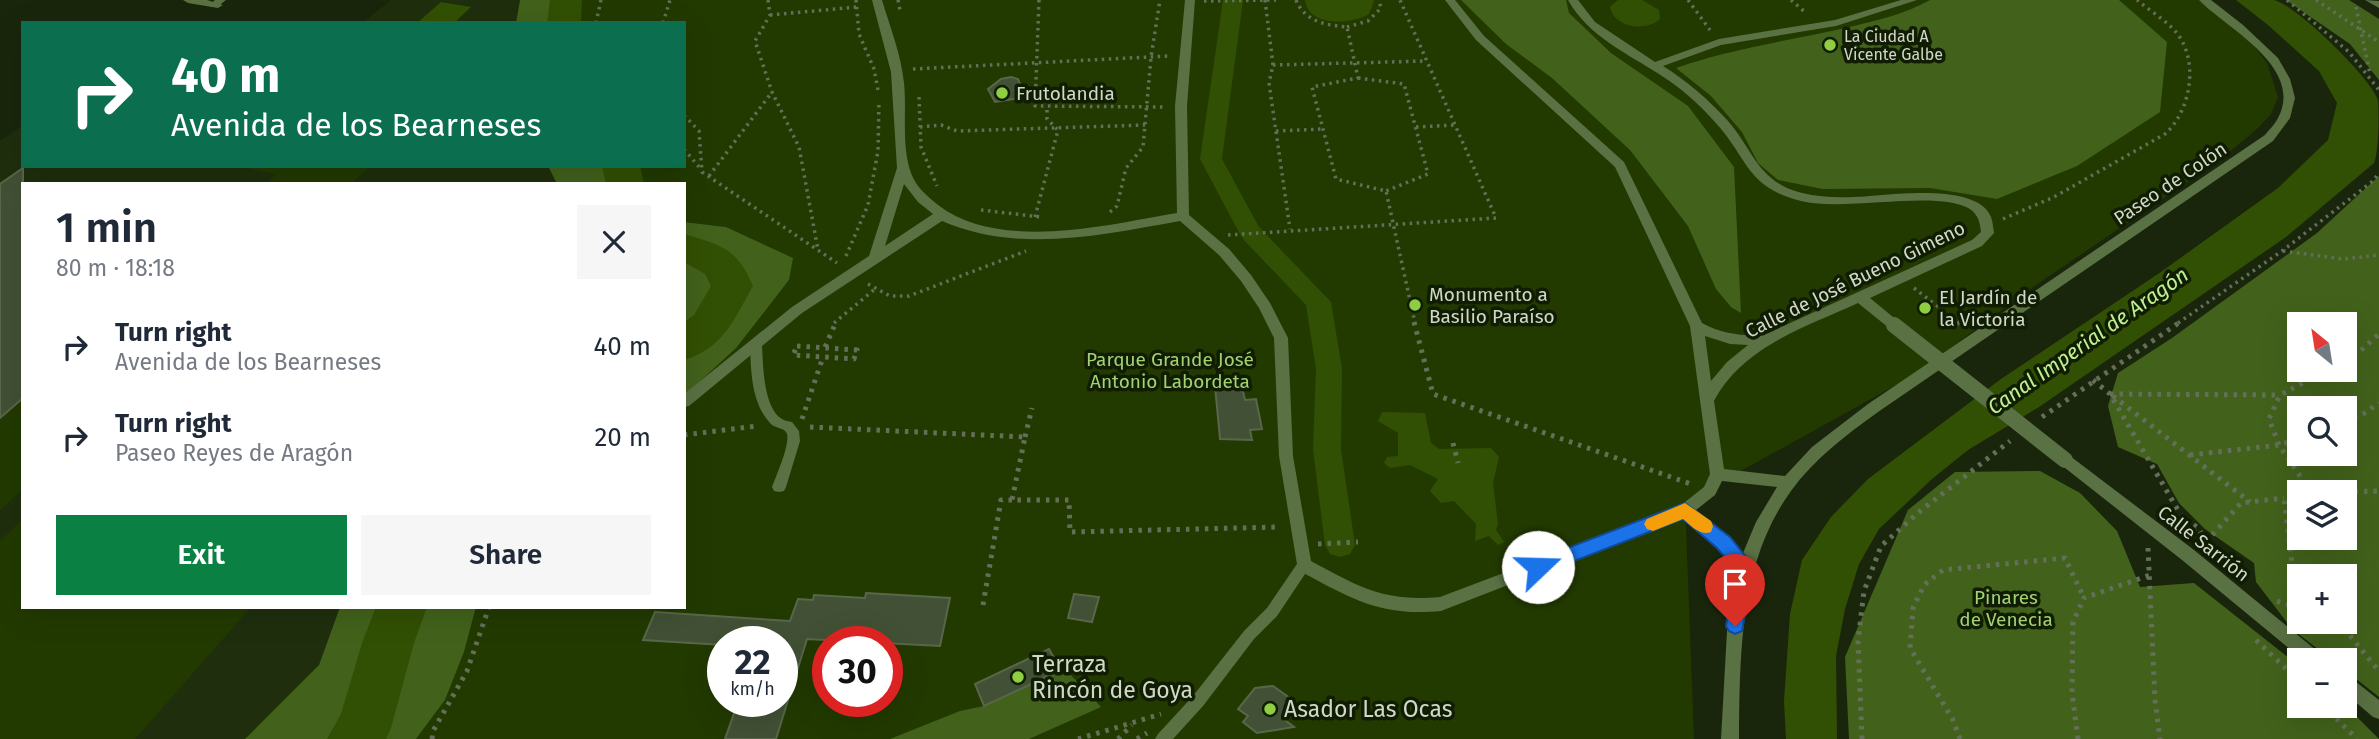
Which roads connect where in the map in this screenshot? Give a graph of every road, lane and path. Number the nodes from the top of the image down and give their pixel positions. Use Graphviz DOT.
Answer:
graph roads {
  1 [pos="188,0"];
  2 [pos="601,0"];
  3 [pos="670,0"];
  4 [pos="768,0"];
  5 [pos="856,0"];
  6 [pos="898,0"];
  7 [pos="1039,0"];
  8 [pos="1160,0"];
  9 [pos="1190,0"];
  10 [pos="1265,0"];
  11 [pos="1276,0"];
  12 [pos="1296,0"];
  13 [pos="1379,0"];
  14 [pos="1400,0"];
  15 [pos="1450,0"];
  16 [pos="1573,0"];
  17 [pos="1688,0"];
  18 [pos="1912,0"];
  19 [pos="2137,0"];
  20 [pos="2204,0"];
  21 [pos="2287,0"];
  22 [pos="2316,0"];
  23 [pos="877,1"];
  24 [pos="1213,1"];
  25 [pos="1249,1"];
  26 [pos="2356,1"];
  27 [pos="218,3"];
  28 [pos="858,6"];
  29 [pos="770,15"];
  30 [pos="596,21"];
  31 [pos="664,21"];
  32 [pos="902,21"];
  33 [pos="1347,27"];
  34 [pos="2360,30"];
  35 [pos="1719,42"];
  36 [pos="2379,42"];
  37 [pos="1184,56"];
  38 [pos="1151,57"];
  39 [pos="913,60"];
  40 [pos="1427,61"];
  41 [pos="1037,62"];
  42 [pos="1355,63"];
  43 [pos="1273,65"];
  44 [pos="1656,65"];
  45 [pos="915,68"];
  46 [pos="2370,75"];
  47 [pos="916,77"];
  48 [pos="1358,78"];
  49 [pos="2379,90"];
  50 [pos="772,92"];
  51 [pos="919,95"];
  52 [pos="1047,106"];
  53 [pos="1147,107"];
  54 [pos="1181,107"];
  55 [pos="686,117"];
  56 [pos="1145,125"];
  57 [pos="1455,125"];
  58 [pos="1054,126"];
  59 [pos="921,127"];
  60 [pos="1416,127"];
  61 [pos="1323,129"];
  62 [pos="1276,131"];
  63 [pos="686,151"];
  64 [pos="699,167"];
  65 [pos="903,169"];
  66 [pos="2379,173"];
  67 [pos="709,176"];
  68 [pos="941,191"];
  69 [pos="1386,191"];
  70 [pos="1117,206"];
  71 [pos="972,208"];
  72 [pos="941,215"];
  73 [pos="1183,216"];
  74 [pos="1035,217"];
  75 [pos="1046,218"];
  76 [pos="1392,224"];
  77 [pos="1989,225"];
  78 [pos="1290,229"];
  79 [pos="1234,234"];
  80 [pos="1038,247"];
  81 [pos="818,250"];
  82 [pos="2282,251"];
  83 [pos="2379,255"];
  84 [pos="875,256"];
  85 [pos="850,272"];
  86 [pos="875,289"];
  87 [pos="1915,289"];
  88 [pos="1861,298"];
  89 [pos="1951,317"];
  90 [pos="1697,326"];
  91 [pos="2379,334"];
  92 [pos="1766,340"];
  93 [pos="756,344"];
  94 [pos="825,347"];
  95 [pos="2357,354"];
  96 [pos="823,357"];
  97 [pos="2093,380"];
  98 [pos="2304,382"];
  99 [pos="2110,394"];
  100 [pos="2280,395"];
  101 [pos="686,400"];
  102 [pos="1707,401"];
  103 [pos="2379,403"];
  104 [pos="1031,408"];
  105 [pos="2357,416"];
  106 [pos="2041,418"];
  107 [pos="779,424"];
  108 [pos="686,435"];
  109 [pos="2019,435"];
  110 [pos="1025,437"];
  111 [pos="2287,442"];
  112 [pos="1453,443"];
  113 [pos="2279,445"];
  114 [pos="2189,455"];
  115 [pos="1458,463"];
  116 [pos="1717,474"];
  117 [pos="2303,480"];
  118 [pos="1788,482"];
  119 [pos="779,487"];
  120 [pos="1710,491"];
  121 [pos="2379,491"];
  122 [pos="2357,492"];
  123 [pos="2287,497"];
  124 [pos="2284,498"];
  125 [pos="1012,500"];
  126 [pos="2250,502"];
  127 [pos="1685,510"];
  128 [pos="2148,525"];
  129 [pos="1277,527"];
  130 [pos="1322,542"];
  131 [pos="1358,542"];
  132 [pos="2206,542"];
  133 [pos="2196,550"];
  134 [pos="2292,564"];
  135 [pos="1304,565"];
  136 [pos="1745,567"];
  137 [pos="2150,575"];
  138 [pos="2084,598"];
  139 [pos="983,605"];
  140 [pos="488,609"];
  141 [pos="2348,634"];
  142 [pos="2301,648"];
  143 [pos="2379,671"];
  144 [pos="2357,693"];
  145 [pos="1198,701"];
  146 [pos="2379,710"];
  147 [pos="2336,718"];
  148 [pos="1136,722"];
  149 [pos="433,731"];
  150 [pos="426,739"];
  151 [pos="432,739"];
  152 [pos="1078,739"];
  153 [pos="1118,739"];
  154 [pos="1163,739"];
  155 [pos="1730,739"];
  156 [pos="1862,739"];
  157 [pos="1960,739"];
  158 [pos="2078,739"];
  159 [pos="2160,739"];
  160 [pos="2357,739"];
  1 -- 27 [label="street"];
  2 -- 30 [label="path"];
  3 -- 31 [label="path"];
  4 -- 29 [label="path"];
  5 -- 28 [label="path"];
  6 -- 32 [label="path"];
  7 -- 41 [label="path"];
  8 -- 38 [label="path"];
  9 -- 37 [label="street"];
  10 -- 11 [label="path"];
  10 -- 25 [label="path"];
  10 -- 43 [label="path"];
  12 -- 33 [label="path"];
  13 -- 33 [label="path"];
  14 -- 40 [label="path"];
  15 -- 90 [label="street"];
  16 -- 44 [label="street, Calle de José Bueno Gimeno"];
  17 -- 35 [label="path"];
  18 -- 35 [label="street"];
  19 -- 77 [label="path"];
  20 -- 118 [label="street, Paseo de Colón"];
  21 -- 46 [label="path"];
  22 -- 34 [label="path"];
  23 -- 28 [label="path"];
  23 -- 65 [label="street"];
  24 -- 25 [label="path"];
  26 -- 34 [label="path"];
  28 -- 29 [label="path"];
  28 -- 81 [label="path"];
  29 -- 50 [label="path"];
  33 -- 42 [label="path"];
  34 -- 36 [label="path"];
  34 -- 46 [label="path"];
  35 -- 44 [label="street"];
  37 -- 38 [label="path"];
  37 -- 54 [label="street"];
  38 -- 41 [label="path"];
  38 -- 53 [label="path"];
  39 -- 45 [label="path"];
  40 -- 42 [label="path"];
  40 -- 57 [label="path"];
  41 -- 45 [label="path"];
  41 -- 52 [label="path"];
  42 -- 43 [label="path"];
  42 -- 48 [label="path"];
  43 -- 62 [label="path"];
  44 -- 77 [label="street, Calle de José Bueno Gimeno"];
  45 -- 47 [label="path"];
  46 -- 49 [label="path"];
  48 -- 60 [label="path"];
  48 -- 61 [label="path"];
  50 -- 67 [label="path"];
  50 -- 81 [label="path"];
  51 -- 59 [label="path"];
  52 -- 53 [label="path"];
  52 -- 58 [label="path"];
  53 -- 54 [label="path"];
  53 -- 56 [label="path"];
  54 -- 73 [label="street"];
  55 -- 64 [label="path"];
  56 -- 58 [label="path"];
  56 -- 70 [label="path"];
  57 -- 60 [label="path"];
  57 -- 76 [label="path"];
  58 -- 59 [label="path"];
  58 -- 74 [label="path"];
  59 -- 68 [label="path"];
  60 -- 69 [label="path"];
  61 -- 62 [label="path"];
  61 -- 69 [label="path"];
  62 -- 78 [label="path"];
  63 -- 64 [label="path"];
  64 -- 67 [label="path"];
  65 -- 72 [label="street"];
  65 -- 84 [label="street"];
  66 -- 82 [label="path"];
  67 -- 81 [label="path"];
  69 -- 76 [label="path"];
  71 -- 74 [label="path"];
  72 -- 73 [label="street"];
  72 -- 84 [label="street"];
  73 -- 135 [label="street"];
  74 -- 75 [label="path"];
  76 -- 78 [label="path"];
  76 -- 120 [label="path"];
  77 -- 88 [label="street, Calle de José Bueno Gimeno"];
  78 -- 79 [label="path"];
  80 -- 86 [label="path"];
  82 -- 83 [label="path"];
  82 -- 97 [label="path"];
  84 -- 85 [label="street"];
  85 -- 86 [label="path"];
  85 -- 93 [label="street"];
  86 -- 94 [label="path"];
  87 -- 89 [label="path"];
  88 -- 92 [label="street, Calle de José Bueno Gimeno"];
  88 -- 128 [label="street, Calle Sarrión, bridge"];
  90 -- 92 [label="street"];
  90 -- 102 [label="street"];
  91 -- 95 [label="path"];
  92 -- 102 [label="street, Calle de José Bueno Gimeno"];
  93 -- 101 [label="street"];
  93 -- 107 [label="lane"];
  94 -- 96 [label="path"];
  94 -- 96 [label="path"];
  96 -- 110 [label="path"];
  97 -- 99 [label="path"];
  97 -- 106 [label="path"];
  98 -- 100 [label="path"];
  99 -- 100 [label="path"];
  99 -- 114 [label="path"];
  99 -- 132 [label="path"];
  100 -- 113 [label="path"];
  102 -- 116 [label="street"];
  103 -- 105 [label="path"];
  104 -- 110 [label="path"];
  107 -- 108 [label="path"];
  107 -- 119 [label="lane"];
  109 -- 156 [label="path"];
  110 -- 125 [label="path"];
  111 -- 113 [label="path"];
  112 -- 115 [label="path"];
  113 -- 114 [label="path"];
  113 -- 117 [label="path"];
  114 -- 126 [label="path"];
  116 -- 118 [label="street"];
  116 -- 120 [label="street"];
  118 -- 136 [label="street, Paseo de Colón"];
  120 -- 127 [label="street"];
  121 -- 122 [label="path"];
  123 -- 124 [label="path"];
  124 -- 126 [label="path"];
  124 -- 134 [label="path"];
  125 -- 129 [label="path"];
  125 -- 139 [label="path"];
  126 -- 132 [label="path"];
  127 -- 135 [label="street"];
  127 -- 136 [label="street"];
  128 -- 137 [label="path"];
  128 -- 142 [label="street, Calle Sarrión"];
  130 -- 131 [label="path"];
  132 -- 133 [label="path"];
  135 -- 145 [label="lane"];
  136 -- 155 [label="street, Paseo de Colón"];
  137 -- 138 [label="path"];
  137 -- 159 [label="path"];
  138 -- 157 [label="path"];
  138 -- 158 [label="path"];
  140 -- 149 [label="path"];
  141 -- 143 [label="path"];
  144 -- 146 [label="street"];
  145 -- 148 [label="path"];
  145 -- 154 [label="lane"];
  147 -- 160 [label="path"];
  148 -- 152 [label="path"];
  148 -- 153 [label="path"];
  149 -- 150 [label="path"];
  149 -- 151 [label="path"];
}
